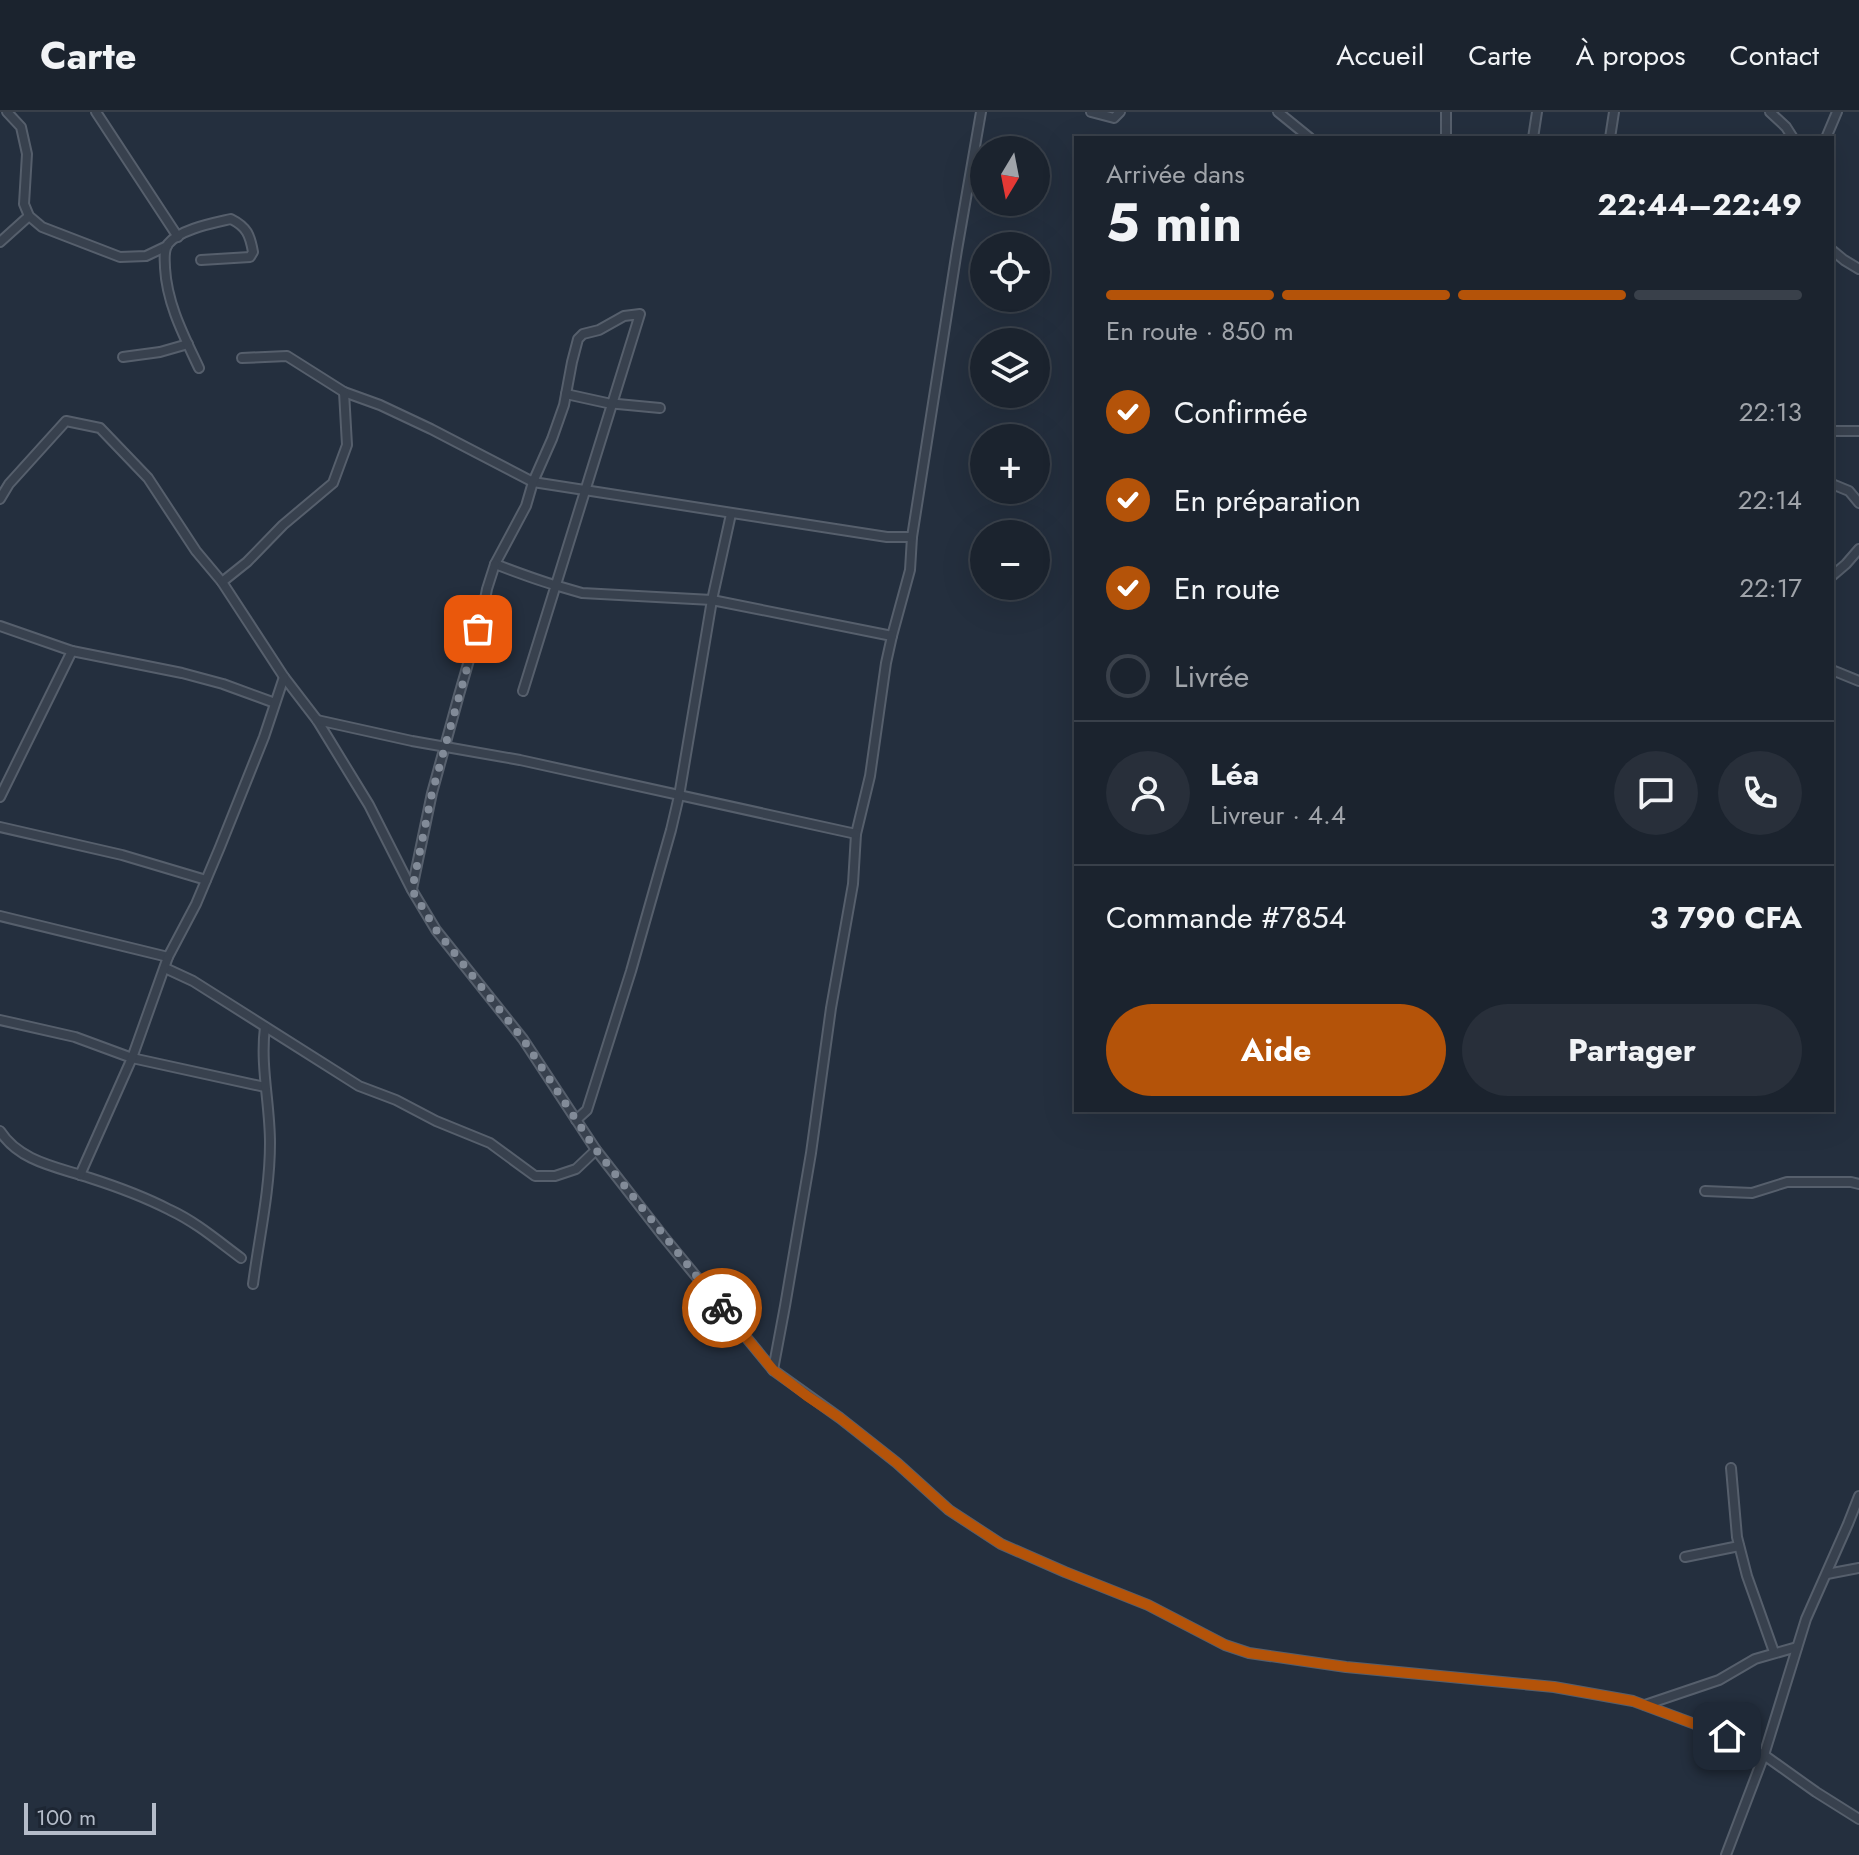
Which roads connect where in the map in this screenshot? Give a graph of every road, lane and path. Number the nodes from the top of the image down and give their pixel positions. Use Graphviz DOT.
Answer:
graph roads {
  1 [pos="7,112"];
  2 [pos="96,112"];
  3 [pos="981,112"];
  4 [pos="1091,112"];
  5 [pos="1120,112"];
  6 [pos="1278,112"];
  7 [pos="1446,112"];
  8 [pos="1537,112"];
  9 [pos="1614,112"];
  10 [pos="1770,112"];
  11 [pos="1837,112"];
  12 [pos="1308,136"];
  13 [pos="1446,136"];
  14 [pos="1533,136"];
  15 [pos="1610,136"];
  16 [pos="1792,136"];
  17 [pos="1827,136"];
  18 [pos="29,216"];
  19 [pos="178,237"];
  20 [pos="0,242"];
  21 [pos="167,246"];
  22 [pos="1834,252"];
  23 [pos="201,260"];
  24 [pos="1859,269"];
  25 [pos="188,344"];
  26 [pos="123,357"];
  27 [pos="242,358"];
  28 [pos="199,368"];
  29 [pos="344,392"];
  30 [pos="566,394"];
  31 [pos="612,403"];
  32 [pos="660,408"];
  33 [pos="1834,431"];
  34 [pos="1859,431"];
  35 [pos="533,482"];
  36 [pos="1834,485"];
  37 [pos="585,491"];
  38 [pos="0,499"];
  39 [pos="1859,503"];
  40 [pos="731,514"];
  41 [pos="912,537"];
  42 [pos="1859,549"];
  43 [pos="495,564"];
  44 [pos="1834,574"];
  45 [pos="222,582"];
  46 [pos="556,585"];
  47 [pos="712,600"];
  48 [pos="0,626"];
  49 [pos="892,636"];
  50 [pos="72,651"];
  51 [pos="1834,671"];
  52 [pos="284,677"];
  53 [pos="1859,681"];
  54 [pos="523,691"];
  55 [pos="275,703"];
  56 [pos="317,720"];
  57 [pos="446,746"];
  58 [pos="679,796"];
  59 [pos="0,797"];
  60 [pos="0,827"];
  61 [pos="856,834"];
  62 [pos="206,880"];
  63 [pos="412,890"];
  64 [pos="0,916"];
  65 [pos="168,957"];
  66 [pos="165,968"];
  67 [pos="0,1020"];
  68 [pos="265,1027"];
  69 [pos="132,1058"];
  70 [pos="265,1087"];
  71 [pos="576,1120"];
  72 [pos="0,1131"];
  73 [pos="596,1150"];
  74 [pos="80,1175"];
  75 [pos="1859,1184"];
  76 [pos="1705,1191"];
  77 [pos="241,1258"];
  78 [pos="253,1284"];
  79 [pos="773,1370"];
  80 [pos="1731,1468"];
  81 [pos="1859,1498"];
  82 [pos="1739,1546"];
  83 [pos="1685,1557"];
  84 [pos="1859,1568"];
  85 [pos="1827,1574"];
  86 [pos="1797,1647"];
  87 [pos="1774,1652"];
  88 [pos="1645,1705"];
  89 [pos="1764,1755"];
  90 [pos="1859,1819"];
  91 [pos="1726,1855"];
  1 -- 18 [label="street"];
  2 -- 19 [label="street"];
  3 -- 41 [label="street"];
  4 -- 5 [label="street"];
  6 -- 12 [label="street"];
  7 -- 13 [label="street"];
  8 -- 14 [label="street"];
  9 -- 15 [label="street"];
  10 -- 16 [label="street"];
  11 -- 17 [label="street"];
  18 -- 20 [label="street"];
  18 -- 21 [label="street"];
  19 -- 21 [label="street"];
  19 -- 23 [label="street"];
  21 -- 25 [label="street"];
  22 -- 24 [label="street"];
  25 -- 26 [label="street"];
  25 -- 28 [label="street"];
  27 -- 29 [label="street"];
  29 -- 35 [label="street"];
  29 -- 45 [label="street"];
  30 -- 31 [label="street"];
  30 -- 31 [label="street"];
  30 -- 35 [label="street"];
  31 -- 32 [label="street"];
  31 -- 37 [label="street"];
  33 -- 34 [label="street"];
  35 -- 37 [label="street"];
  35 -- 43 [label="street"];
  36 -- 39 [label="street"];
  37 -- 40 [label="street"];
  37 -- 46 [label="street"];
  38 -- 45 [label="street"];
  40 -- 41 [label="street"];
  40 -- 47 [label="street"];
  41 -- 49 [label="street"];
  42 -- 44 [label="street"];
  43 -- 46 [label="street"];
  43 -- 57 [label="street"];
  45 -- 52 [label="street"];
  46 -- 47 [label="street"];
  46 -- 54 [label="street"];
  47 -- 49 [label="street"];
  47 -- 58 [label="street"];
  48 -- 50 [label="street"];
  49 -- 61 [label="street"];
  50 -- 55 [label="street"];
  50 -- 59 [label="street"];
  51 -- 53 [label="street"];
  52 -- 55 [label="street"];
  52 -- 56 [label="street"];
  55 -- 62 [label="street"];
  56 -- 57 [label="street"];
  56 -- 63 [label="street"];
  57 -- 58 [label="street"];
  57 -- 63 [label="street"];
  58 -- 61 [label="street"];
  58 -- 71 [label="street"];
  60 -- 62 [label="street"];
  61 -- 79 [label="street"];
  62 -- 65 [label="street"];
  63 -- 71 [label="street"];
  64 -- 65 [label="street"];
  65 -- 66 [label="street"];
  66 -- 68 [label="street"];
  66 -- 69 [label="street"];
  67 -- 69 [label="street"];
  68 -- 70 [label="street"];
  68 -- 73 [label="street"];
  69 -- 70 [label="street"];
  69 -- 74 [label="street"];
  70 -- 78 [label="street"];
  71 -- 73 [label="street"];
  72 -- 74 [label="street"];
  73 -- 79 [label="street"];
  74 -- 77 [label="street"];
  75 -- 76 [label="street"];
  79 -- 88 [label="street"];
  80 -- 82 [label="street"];
  81 -- 85 [label="street"];
  82 -- 83 [label="street"];
  82 -- 87 [label="street"];
  84 -- 85 [label="street"];
  85 -- 86 [label="street"];
  86 -- 87 [label="street"];
  86 -- 89 [label="street"];
  87 -- 88 [label="street"];
  88 -- 89 [label="street"];
  89 -- 90 [label="street"];
  89 -- 91 [label="street"];
}
